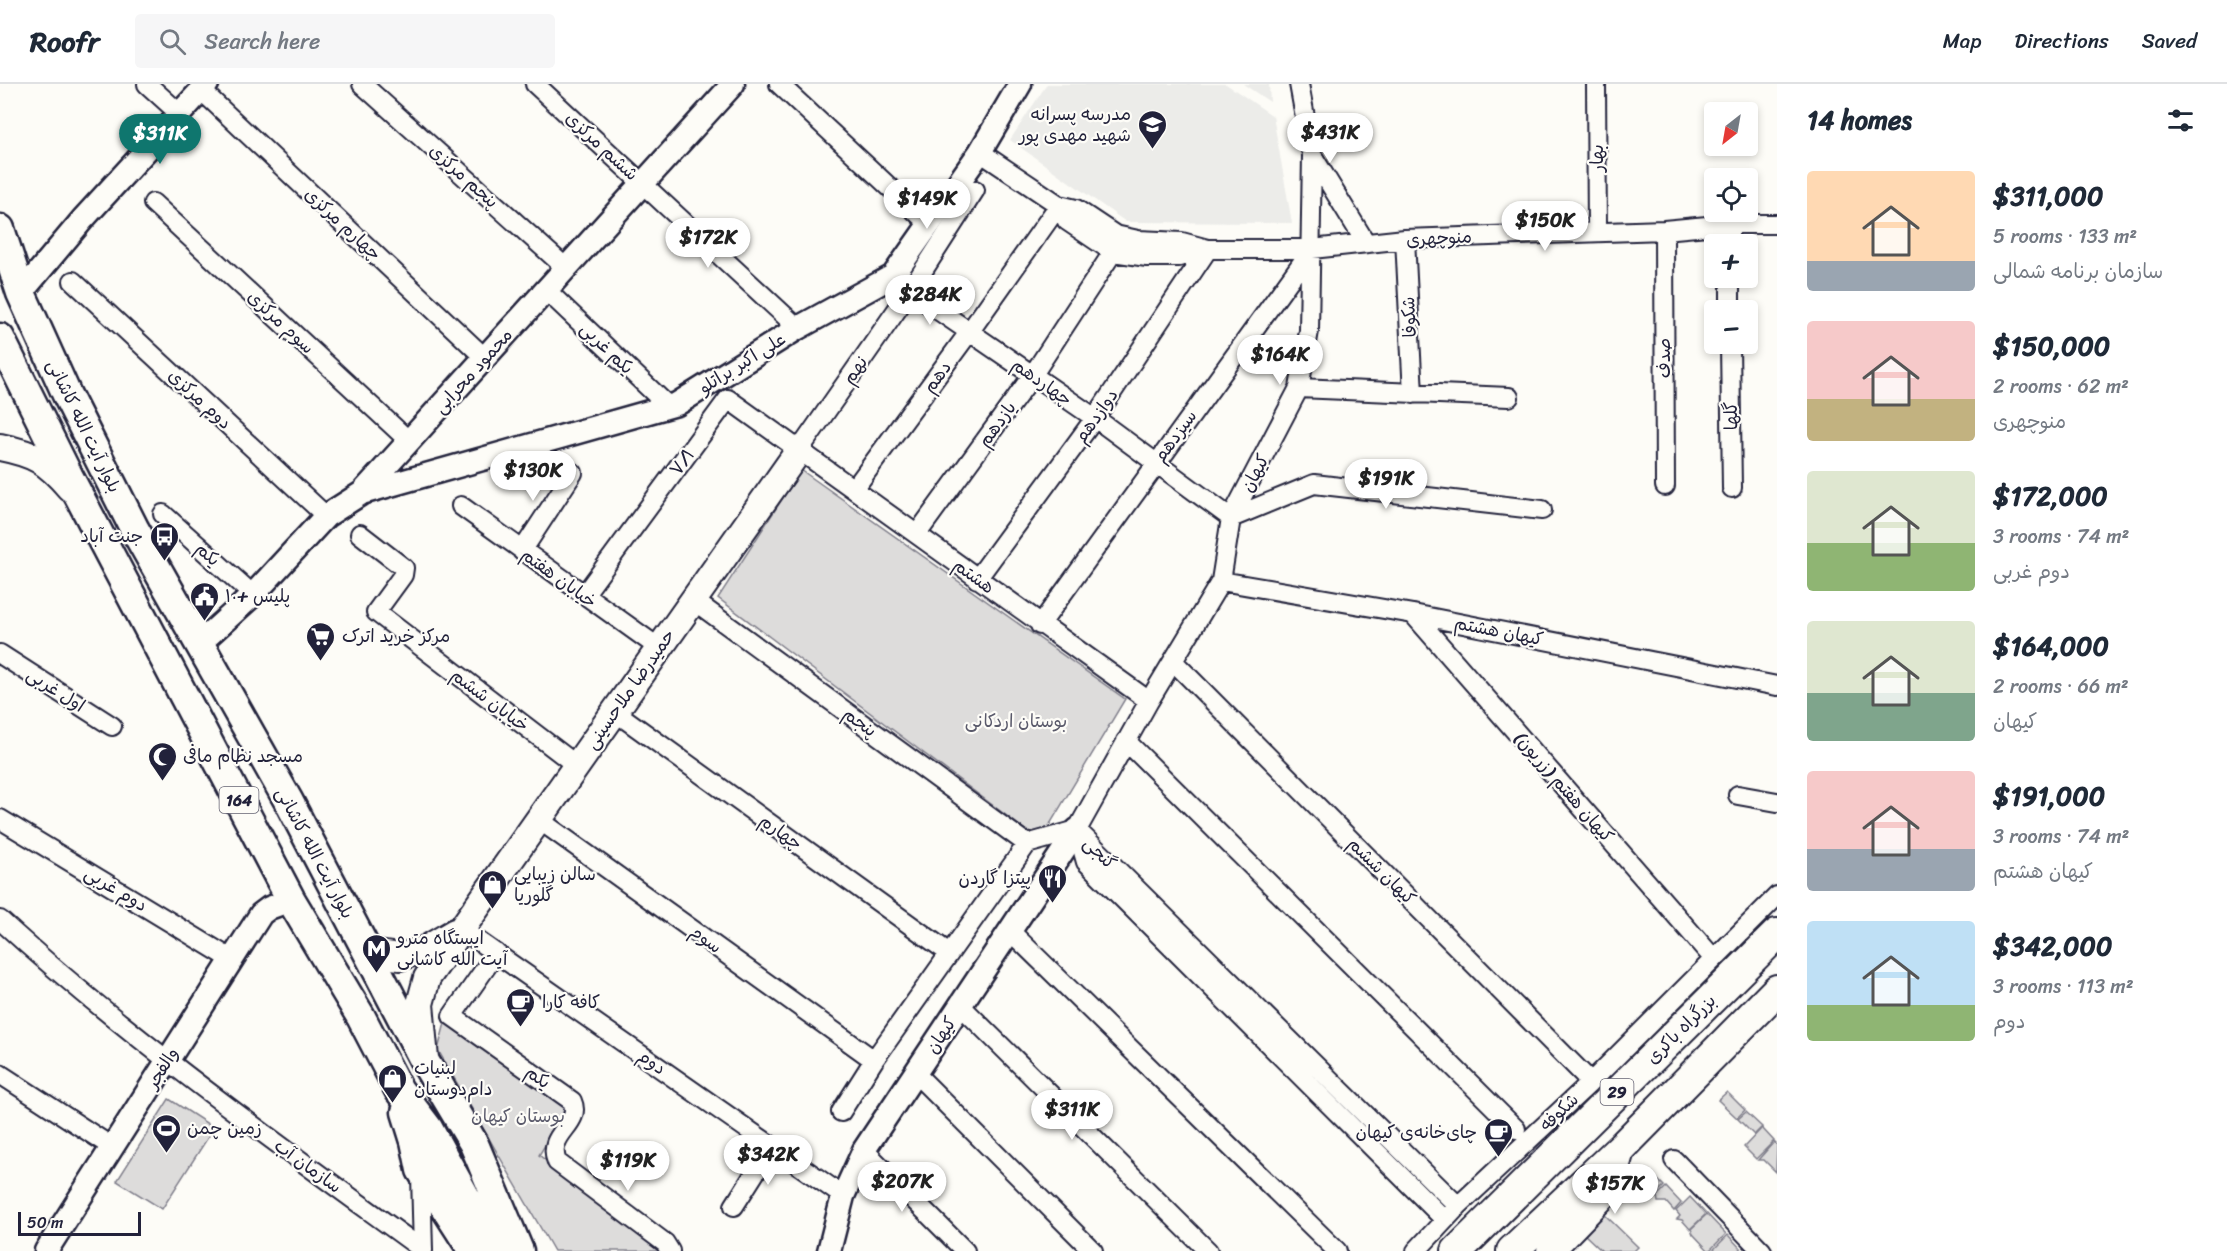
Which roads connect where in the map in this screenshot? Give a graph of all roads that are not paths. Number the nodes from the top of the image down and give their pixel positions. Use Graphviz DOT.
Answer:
graph roads {
  1 [pos="147,84"];
  2 [pos="362,84"];
  3 [pos="535,84"];
  4 [pos="733,84"];
  5 [pos="779,84"];
  6 [pos="1299,84"];
  7 [pos="1596,84"];
  8 [pos="204,87"];
  9 [pos="1011,88"];
  10 [pos="180,114"];
  11 [pos="980,152"];
  12 [pos="1312,155"];
  13 [pos="643,184"];
  14 [pos="975,190"];
  15 [pos="153,203"];
  16 [pos="1059,205"];
  17 [pos="1729,224"];
  18 [pos="1777,224"];
  19 [pos="930,225"];
  20 [pos="0,229"];
  21 [pos="1664,230"];
  22 [pos="1598,232"];
  23 [pos="1729,234"];
  24 [pos="1405,239"];
  25 [pos="1366,243"];
  26 [pos="1208,249"];
  27 [pos="1311,249"];
  28 [pos="1113,252"];
  29 [pos="566,268"];
  30 [pos="74,281"];
  31 [pos="546,290"];
  32 [pos="910,291"];
  33 [pos="21,293"];
  34 [pos="798,328"];
  35 [pos="970,331"];
  36 [pos="0,338"];
  37 [pos="1730,354"];
  38 [pos="485,358"];
  39 [pos="1032,376"];
  40 [pos="1299,388"];
  41 [pos="1413,394"];
  42 [pos="1509,397"];
  43 [pos="668,406"];
  44 [pos="1095,418"];
  45 [pos="409,441"];
  46 [pos="0,447"];
  47 [pos="800,449"];
  48 [pos="1156,463"];
  49 [pos="573,473"];
  50 [pos="1665,486"];
  51 [pos="1732,488"];
  52 [pos="854,489"];
  53 [pos="362,493"];
  54 [pos="461,506"];
  55 [pos="1542,510"];
  56 [pos="163,514"];
  57 [pos="326,516"];
  58 [pos="1231,518"];
  59 [pos="98,533"];
  60 [pos="360,534"];
  61 [pos="917,534"];
  62 [pos="522,551"];
  63 [pos="977,579"];
  64 [pos="1221,581"];
  65 [pos="253,595"];
  66 [pos="584,595"];
  67 [pos="693,600"];
  68 [pos="1413,614"];
  69 [pos="1040,625"];
  70 [pos="200,643"];
  71 [pos="659,648"];
  72 [pos="0,654"];
  73 [pos="1173,661"];
  74 [pos="1777,686"];
  75 [pos="1149,701"];
  76 [pos="614,711"];
  77 [pos="112,726"];
  78 [pos="1126,741"];
  79 [pos="576,765"];
  80 [pos="1738,795"];
  81 [pos="1777,802"];
  82 [pos="0,819"];
  83 [pos="538,819"];
  84 [pos="1077,830"];
  85 [pos="1027,844"];
  86 [pos="1777,896"];
  87 [pos="291,900"];
  88 [pos="0,920"];
  89 [pos="460,928"];
  90 [pos="1010,931"];
  91 [pos="1777,934"];
  92 [pos="370,953"];
  93 [pos="949,953"];
  94 [pos="496,954"];
  95 [pos="231,959"];
  96 [pos="1714,959"];
  97 [pos="1777,990"];
  98 [pos="960,1005"];
  99 [pos="874,1060"];
  100 [pos="166,1062"];
  101 [pos="425,1062"];
  102 [pos="915,1073"];
  103 [pos="0,1074"];
  104 [pos="1591,1082"];
  105 [pos="399,1090"];
  106 [pos="841,1112"];
  107 [pos="1516,1129"];
  108 [pos="474,1144"];
  109 [pos="772,1146"];
  110 [pos="1622,1146"];
  111 [pos="112,1147"];
  112 [pos="864,1150"];
  113 [pos="1674,1160"];
  114 [pos="421,1170"];
  115 [pos="843,1196"];
  116 [pos="734,1206"];
  117 [pos="1458,1206"];
  118 [pos="1445,1220"];
  119 [pos="46,1251"];
  120 [pos="423,1251"];
  121 [pos="473,1251"];
  122 [pos="495,1251"];
  123 [pos="519,1251"];
  124 [pos="538,1251"];
  125 [pos="670,1251"];
  126 [pos="829,1251"];
  127 [pos="965,1251"];
  128 [pos="1093,1251"];
  129 [pos="1208,1251"];
  130 [pos="1337,1251"];
  131 [pos="1416,1251"];
  132 [pos="1457,1251"];
  133 [pos="1512,1251"];
  134 [pos="1550,1251"];
  135 [pos="1762,1251"];
  1 -- 10 [label="street"];
  2 -- 29 [label="street, پنجم مرکزی"];
  3 -- 13 [label="street, ششم مرکزی"];
  4 -- 13 [label="street, محمود محرابی"];
  5 -- 19 [label="street"];
  6 -- 12 [label="street, کیهان"];
  7 -- 22 [label="street, بهار"];
  8 -- 10 [label="street"];
  8 -- 38 [label="street, چهارم مرکزی"];
  9 -- 11 [label="street, علی اکبر براتلو"];
  10 -- 33 [label="street"];
  11 -- 16 [label="street, منوچهری"];
  11 -- 19 [label="street, علی اکبر براتلو"];
  12 -- 25 [label="street"];
  12 -- 27 [label="street, کیهان"];
  13 -- 29 [label="street, محمود محرابی"];
  13 -- 34 [label="street"];
  14 -- 32 [label="street, نهم"];
  15 -- 45 [label="street, سوم مرکزی"];
  16 -- 26 [label="street, منوچهری"];
  16 -- 28 [label="street, منوچهری"];
  16 -- 35 [label="street, دهم"];
  17 -- 18 [label="street, منوچهری"];
  17 -- 21 [label="street, منوچهری"];
  17 -- 23 [label="street"];
  19 -- 34 [label="street, علی اکبر براتلو"];
  20 -- 33 [label="main road, بلوار آیت الله کاشانی / 164"];
  21 -- 22 [label="street, منوچهری"];
  21 -- 50 [label="street, صدف"];
  22 -- 24 [label="street, منوچهری"];
  24 -- 25 [label="street, منوچهری"];
  24 -- 41 [label="street, شکوفا"];
  25 -- 27 [label="street, منوچهری"];
  26 -- 27 [label="street, منوچهری"];
  26 -- 28 [label="street, منوچهری"];
  26 -- 44 [label="street, دوازدهم"];
  27 -- 40 [label="street, کیهان"];
  27 -- 48 [label="street, سیزدهم"];
  28 -- 39 [label="street, یازدهم"];
  29 -- 31 [label="street, محمود محرابی"];
  30 -- 57 [label="street, دوم مرکزی"];
  31 -- 38 [label="street, محمود محرابی"];
  31 -- 43 [label="street, یکم غربی"];
  32 -- 35 [label="street, چهاردهم"];
  32 -- 47 [label="street, نهم"];
  33 -- 70 [label="main road, بلوار آیت الله کاشانی / 164"];
  34 -- 43 [label="street, علی اکبر براتلو"];
  35 -- 39 [label="street, چهاردهم"];
  35 -- 52 [label="street, دهم"];
  36 -- 59 [label="main road, بلوار آیت الله کاشانی / 164"];
  37 -- 51 [label="street, گلها"];
  38 -- 45 [label="street, محمود محرابی"];
  39 -- 44 [label="street, چهاردهم"];
  39 -- 61 [label="street, یازدهم"];
  40 -- 41 [label="street"];
  40 -- 58 [label="street, کیهان"];
  41 -- 42 [label="street"];
  43 -- 53 [label="street, علی اکبر براتلو"];
  44 -- 48 [label="street, چهاردهم"];
  44 -- 63 [label="street, دوازدهم"];
  45 -- 53 [label="street, محمود محرابی"];
  46 -- 59 [label="main road"];
  47 -- 52 [label="street, هشتم"];
  47 -- 66 [label="street, ۷/۱"];
  47 -- 67 [label="main road, حمیدرضا ملاحسینی"];
  48 -- 58 [label="street, چهاردهم"];
  48 -- 69 [label="street, سیزدهم"];
  49 -- 62 [label="street"];
  52 -- 61 [label="street, هشتم"];
  53 -- 57 [label="street, محمود محرابی"];
  54 -- 62 [label="street, خیابان هفتم"];
  55 -- 58 [label="street"];
  56 -- 65 [label="street, یکم"];
  57 -- 65 [label="street, محمود محرابی"];
  58 -- 64 [label="street, کیهان"];
  59 -- 87 [label="main road, بلوار آیت الله کاشانی / 164"];
  60 -- 79 [label="street, خیابان ششم"];
  61 -- 63 [label="street, هشتم"];
  62 -- 66 [label="street, خیابان هفتم"];
  63 -- 69 [label="street, هشتم"];
  64 -- 68 [label="street, کیهان هشتم"];
  64 -- 73 [label="street, کیهان"];
  65 -- 70 [label="street, محمود محرابی"];
  66 -- 71 [label="street, خیابان هفتم"];
  67 -- 71 [label="main road, حمیدرضا ملاحسینی"];
  67 -- 85 [label="street, پنجم"];
  68 -- 74 [label="street, کیهان هشتم"];
  68 -- 96 [label="street, کیهان هفتم (زریون)"];
  69 -- 75 [label="street, هشتم"];
  70 -- 92 [label="main road, بلوار آیت الله کاشانی / 164"];
  71 -- 76 [label="main road, حمیدرضا ملاحسینی"];
  72 -- 77 [label="street, اول غربی"];
  73 -- 75 [label="street, کیهان"];
  73 -- 104 [label="street, کیهان ششم"];
  75 -- 78 [label="street, کیهان"];
  76 -- 79 [label="main road, حمیدرضا ملاحسینی"];
  76 -- 93 [label="street, چهارم"];
  78 -- 84 [label="street, کیهان"];
  78 -- 107 [label="street"];
  79 -- 83 [label="main road, حمیدرضا ملاحسینی"];
  80 -- 81 [label="street"];
  82 -- 95 [label="street, دوم غربی"];
  83 -- 89 [label="main road, حمیدرضا ملاحسینی"];
  83 -- 99 [label="street, سوم"];
  84 -- 85 [label="street"];
  84 -- 90 [label="street, کیهان"];
  84 -- 117 [label="street, گنجی"];
  84 -- 118 [label="street, گنجی"];
  85 -- 93 [label="street"];
  86 -- 96 [label="street, شکوفه"];
  87 -- 95 [label="street, والفجر"];
  87 -- 105 [label="main road, بلوار آیت الله کاشانی / 164"];
  88 -- 100 [label="street, سازمان آب"];
  89 -- 92 [label="main road"];
  89 -- 94 [label="street, دوم"];
  89 -- 101 [label="main road, حمیدرضا ملاحسینی"];
  90 -- 98 [label="street, کیهان"];
  90 -- 130 [label="street"];
  91 -- 132 [label="highway, بزرگراه باکری / 29"];
  92 -- 101 [label="main road, بلوار آیت الله کاشانی / 164"];
  93 -- 99 [label="street"];
  94 -- 109 [label="street, دوم"];
  94 -- 125 [label="street, یکم"];
  95 -- 100 [label="street, والفجر"];
  96 -- 104 [label="street, شکوفه"];
  97 -- 110 [label="highway, 29"];
  98 -- 102 [label="street, کیهان"];
  98 -- 129 [label="street"];
  99 -- 106 [label="street"];
  100 -- 111 [label="street, والفجر"];
  100 -- 120 [label="street, سازمان آب"];
  101 -- 108 [label="main road, بلوار آیت الله کاشانی / 164"];
  102 -- 112 [label="street, کیهان"];
  102 -- 128 [label="street"];
  103 -- 111 [label="street"];
  104 -- 117 [label="street, شکوفه"];
  105 -- 114 [label="main road"];
  105 -- 122 [label="main road, بلوار آیت الله کاشانی / 164"];
  108 -- 123 [label="main road, بلوار آیت الله کاشانی / 164"];
  108 -- 124 [label="main road"];
  109 -- 115 [label="street, دوم"];
  109 -- 116 [label="street"];
  110 -- 133 [label="highway, 29"];
  110 -- 134 [label="main road"];
  111 -- 119 [label="street, والفجر"];
  112 -- 115 [label="street, کیهان"];
  112 -- 127 [label="street"];
  113 -- 135 [label="street"];
  114 -- 120 [label="street"];
  114 -- 121 [label="main road"];
  115 -- 126 [label="street, کیهان"];
  117 -- 118 [label="street, شکوفه"];
  118 -- 131 [label="street, شکوفه"];
}
